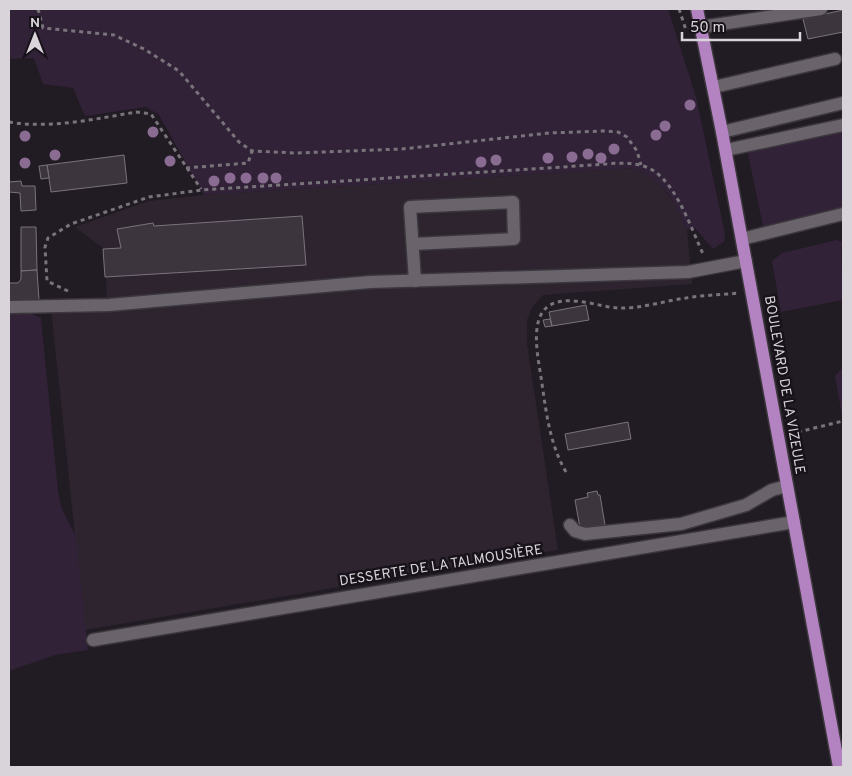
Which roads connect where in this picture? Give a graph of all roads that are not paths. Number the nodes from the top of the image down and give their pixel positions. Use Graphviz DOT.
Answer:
graph roads {
  1 [pos="697,9"];
  2 [pos="821,9"];
  3 [pos="702,27"];
  4 [pos="835,59"];
  5 [pos="714,87"];
  6 [pos="843,104"];
  7 [pos="843,125"];
  8 [pos="722,132"];
  9 [pos="726,150"];
  10 [pos="843,214"];
  11 [pos="742,239"];
  12 [pos="412,244"];
  13 [pos="746,261"];
  14 [pos="415,281"];
  15 [pos="9,307"];
  16 [pos="787,486"];
  17 [pos="794,522"];
  18 [pos="570,525"];
  19 [pos="93,640"];
  20 [pos="839,767"];
  1 -- 3 [label="main road, BOULEVARD DE LA VIZEULE"];
  2 -- 3 [label="street"];
  3 -- 5 [label="main road, BOULEVARD DE LA VIZEULE"];
  4 -- 5 [label="street"];
  5 -- 8 [label="main road, BOULEVARD DE LA VIZEULE"];
  6 -- 8 [label="street"];
  7 -- 9 [label="street"];
  8 -- 9 [label="main road, BOULEVARD DE LA VIZEULE"];
  9 -- 11 [label="main road, BOULEVARD DE LA VIZEULE"];
  10 -- 11 [label="street"];
  11 -- 13 [label="main road, BOULEVARD DE LA VIZEULE"];
  12 -- 12 [label="street"];
  12 -- 14 [label="street"];
  13 -- 14 [label="street"];
  13 -- 16 [label="main road, BOULEVARD DE LA VIZEULE"];
  14 -- 15 [label="street"];
  16 -- 17 [label="main road, BOULEVARD DE LA VIZEULE"];
  16 -- 18 [label="street"];
  17 -- 19 [label="street, DESSERTE DE LA TALMOUSIÈRE"];
  17 -- 20 [label="main road, BOULEVARD DE LA VIZEULE"];
}
